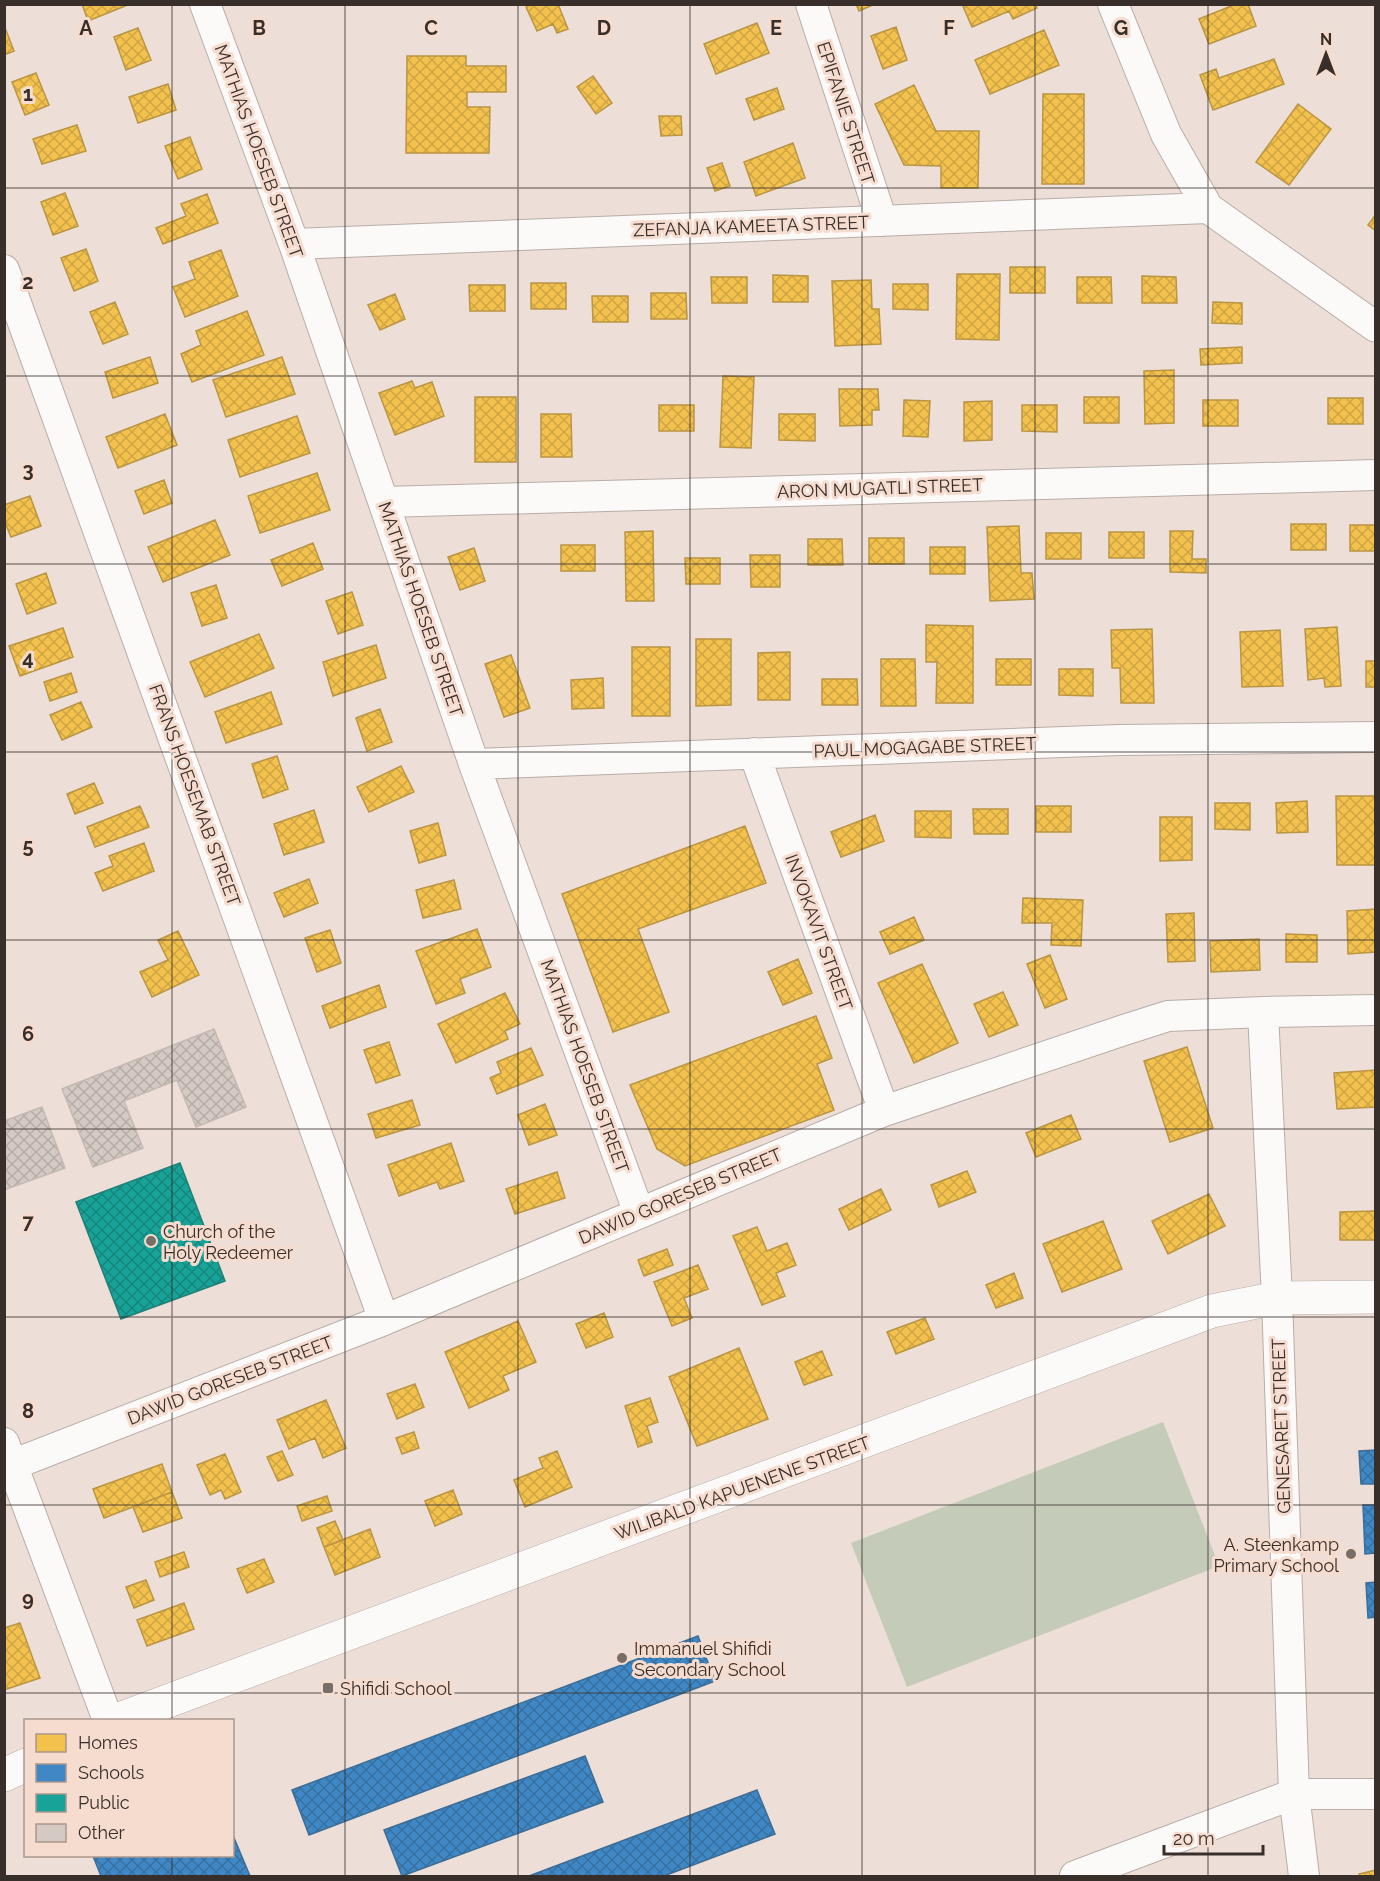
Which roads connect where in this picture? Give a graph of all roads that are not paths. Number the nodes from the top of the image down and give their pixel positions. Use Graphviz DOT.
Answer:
graph roads {
  1 [pos="205,4"];
  2 [pos="811,4"];
  3 [pos="1113,4"];
  4 [pos="1208,208"];
  5 [pos="882,221"];
  6 [pos="294,244"];
  7 [pos="4,270"];
  8 [pos="1376,327"];
  9 [pos="1376,475"];
  10 [pos="384,502"];
  11 [pos="1376,737"];
  12 [pos="754,753"];
  13 [pos="474,764"];
  14 [pos="1376,1010"];
  15 [pos="1263,1011"];
  16 [pos="884,1111"];
  17 [pos="639,1213"];
  18 [pos="1376,1297"];
  19 [pos="1277,1298"];
  20 [pos="384,1320"];
  21 [pos="7,1459"];
  22 [pos="108,1719"];
  23 [pos="120,1719"];
  24 [pos="24,1766"];
  25 [pos="4,1775"];
  26 [pos="1294,1794"];
  27 [pos="1376,1794"];
  28 [pos="1075,1876"];
  29 [pos="1304,1876"];
  1 -- 6 [label="street, MATHIAS HOESEB STREET"];
  2 -- 5 [label="street, EPIFANIE STREET"];
  3 -- 4 [label="street"];
  4 -- 5 [label="street, ZEFANJA KAMEETA STREET"];
  4 -- 8 [label="street"];
  5 -- 6 [label="street, ZEFANJA KAMEETA STREET"];
  6 -- 10 [label="street, MATHIAS HOESEB STREET"];
  7 -- 20 [label="street, FRANS HOESEMAB STREET"];
  9 -- 10 [label="street, ARON MUGATLI STREET"];
  10 -- 13 [label="street, MATHIAS HOESEB STREET"];
  11 -- 12 [label="street, PAUL MOGAGABE STREET"];
  12 -- 13 [label="street, PAUL MOGAGABE STREET"];
  12 -- 16 [label="street, INVOKAVIT STREET"];
  13 -- 17 [label="street, MATHIAS HOESEB STREET"];
  14 -- 15 [label="street, DAWID GORESEB STREET"];
  15 -- 16 [label="street, DAWID GORESEB STREET"];
  15 -- 19 [label="street, GENESARET STREET"];
  16 -- 17 [label="street, DAWID GORESEB STREET"];
  17 -- 20 [label="street, DAWID GORESEB STREET"];
  18 -- 19 [label="street, WILIBALD KAPUENENE STREET"];
  19 -- 23 [label="street, WILIBALD KAPUENENE STREET"];
  19 -- 26 [label="street, GENESARET STREET"];
  20 -- 21 [label="street, DAWID GORESEB STREET"];
  21 -- 22 [label="street"];
  24 -- 25 [label="street"];
  26 -- 27 [label="street"];
  26 -- 28 [label="street"];
  26 -- 29 [label="street, GENESARET STREET"];
}
